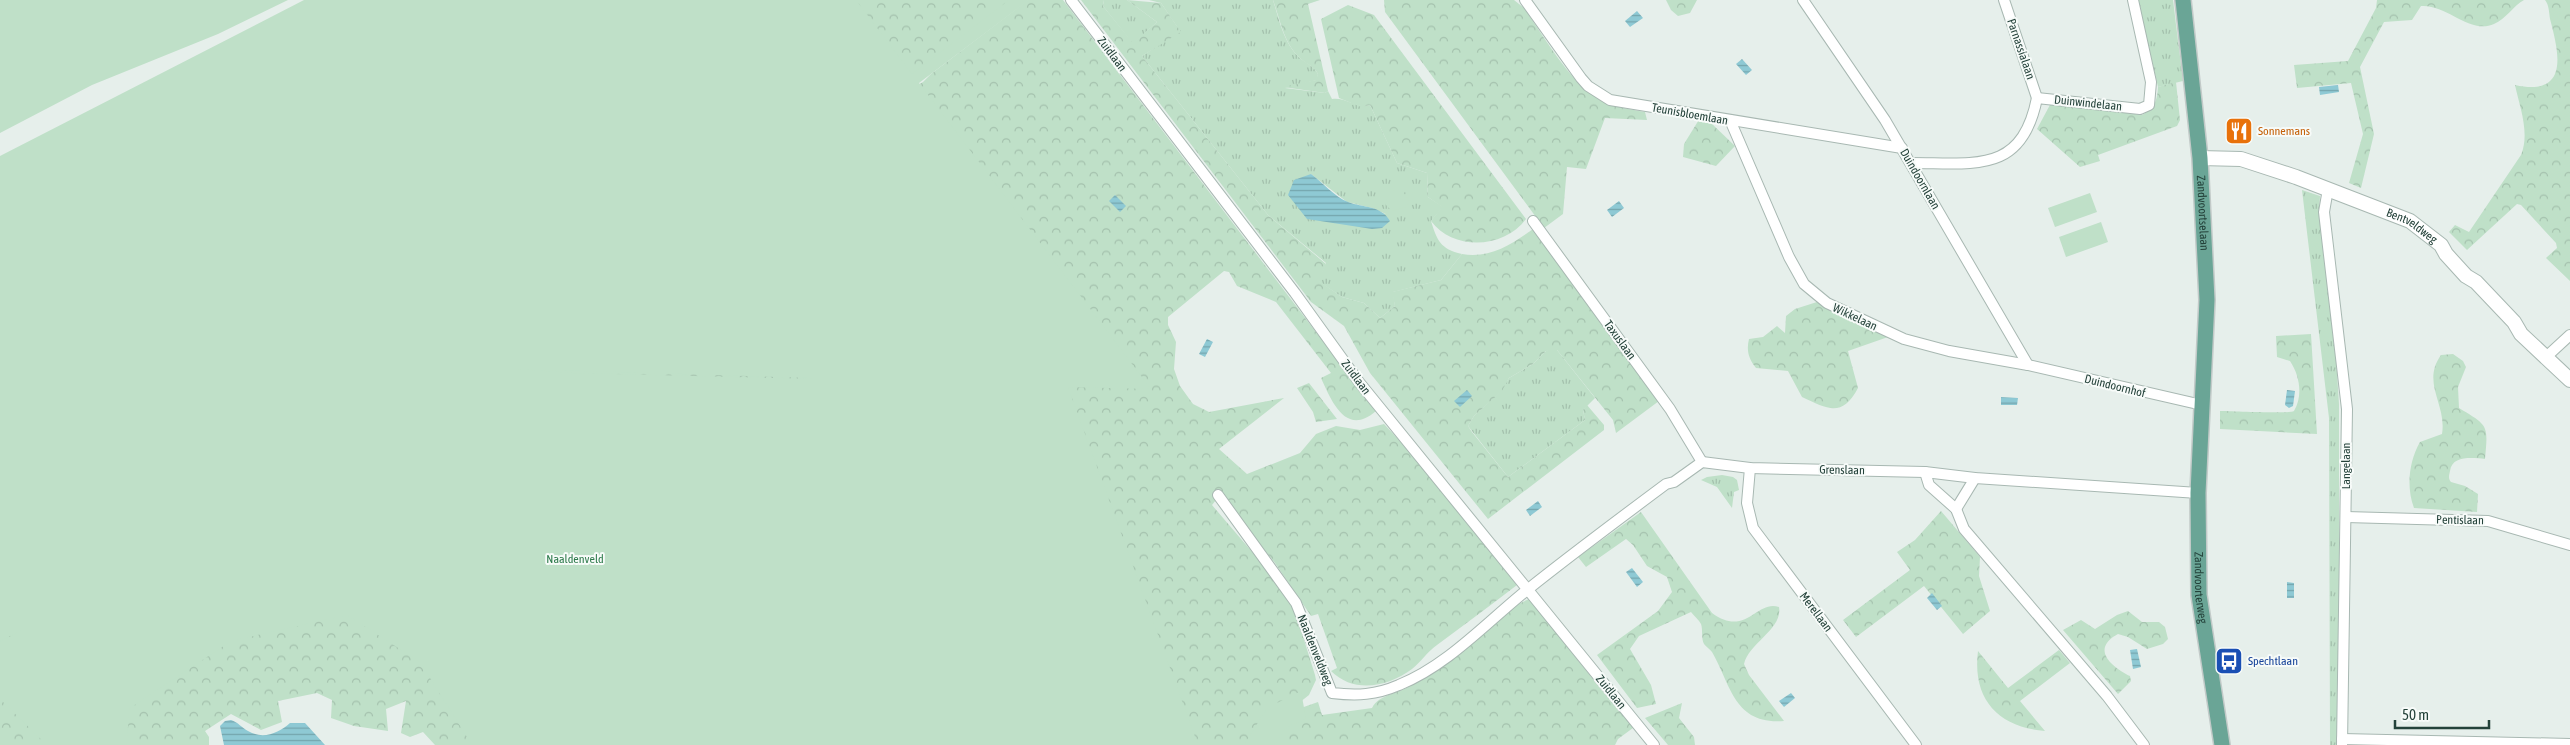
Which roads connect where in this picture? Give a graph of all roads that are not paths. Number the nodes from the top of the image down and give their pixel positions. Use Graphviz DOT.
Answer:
graph roads {
  1 [pos="1072,0"];
  2 [pos="1524,0"];
  3 [pos="1803,0"];
  4 [pos="2004,0"];
  5 [pos="2133,0"];
  6 [pos="2183,0"];
  7 [pos="2037,98"];
  8 [pos="1730,120"];
  9 [pos="1902,148"];
  10 [pos="2200,158"];
  11 [pos="1912,163"];
  12 [pos="2328,189"];
  13 [pos="1533,222"];
  14 [pos="2570,335"];
  15 [pos="2545,358"];
  16 [pos="2028,365"];
  17 [pos="2570,380"];
  18 [pos="2202,405"];
  19 [pos="2201,427"];
  20 [pos="1702,462"];
  21 [pos="1750,468"];
  22 [pos="1925,472"];
  23 [pos="1975,478"];
  24 [pos="2198,493"];
  25 [pos="1218,495"];
  26 [pos="1956,509"];
  27 [pos="2346,517"];
  28 [pos="2570,545"];
  29 [pos="1527,590"];
  30 [pos="2342,742"];
  31 [pos="2570,744"];
  32 [pos="1654,745"];
  33 [pos="1916,745"];
  34 [pos="2144,745"];
  35 [pos="2222,745"];
  1 -- 29 [label="street, Zuidlaan"];
  2 -- 8 [label="street, Teunisbloemlaan"];
  3 -- 9 [label="street, Duindoornlaan"];
  4 -- 7 [label="street, Parnassialaan"];
  5 -- 7 [label="street, Duinwindelaan"];
  6 -- 10 [label="main road, Zandvoortselaan"];
  7 -- 11 [label="street, Duinwindelaan"];
  8 -- 9 [label="street, Teunisbloemlaan"];
  8 -- 16 [label="street, Wikkelaan"];
  9 -- 11 [label="street, Duindoornlaan"];
  10 -- 12 [label="street, Bentveldweg"];
  10 -- 18 [label="main road, Zandvoortselaan"];
  11 -- 16 [label="street, Duindoornlaan"];
  12 -- 15 [label="street, Bentveldweg"];
  12 -- 27 [label="street, Langelaan"];
  13 -- 20 [label="street, Taxuslaan"];
  14 -- 15 [label="street"];
  15 -- 17 [label="street, Bentveldweg"];
  16 -- 18 [label="street, Duindoornhof"];
  18 -- 19 [label="main road, Zandvoortselaan"];
  19 -- 24 [label="main road, Zandvoorterweg"];
  20 -- 21 [label="street, Grenslaan"];
  20 -- 29 [label="street"];
  21 -- 22 [label="street, Grenslaan"];
  21 -- 33 [label="street, Merellaan"];
  22 -- 23 [label="street, Grenslaan"];
  22 -- 26 [label="street"];
  23 -- 24 [label="street, Grenslaan"];
  23 -- 26 [label="street"];
  24 -- 35 [label="main road, Zandvoorterweg"];
  25 -- 29 [label="street, Naaldenveldweg"];
  26 -- 34 [label="street"];
  27 -- 28 [label="street, Pentislaan"];
  27 -- 30 [label="street, Langelaan"];
  29 -- 32 [label="street, Zuidlaan"];
  30 -- 31 [label="street"];
}
